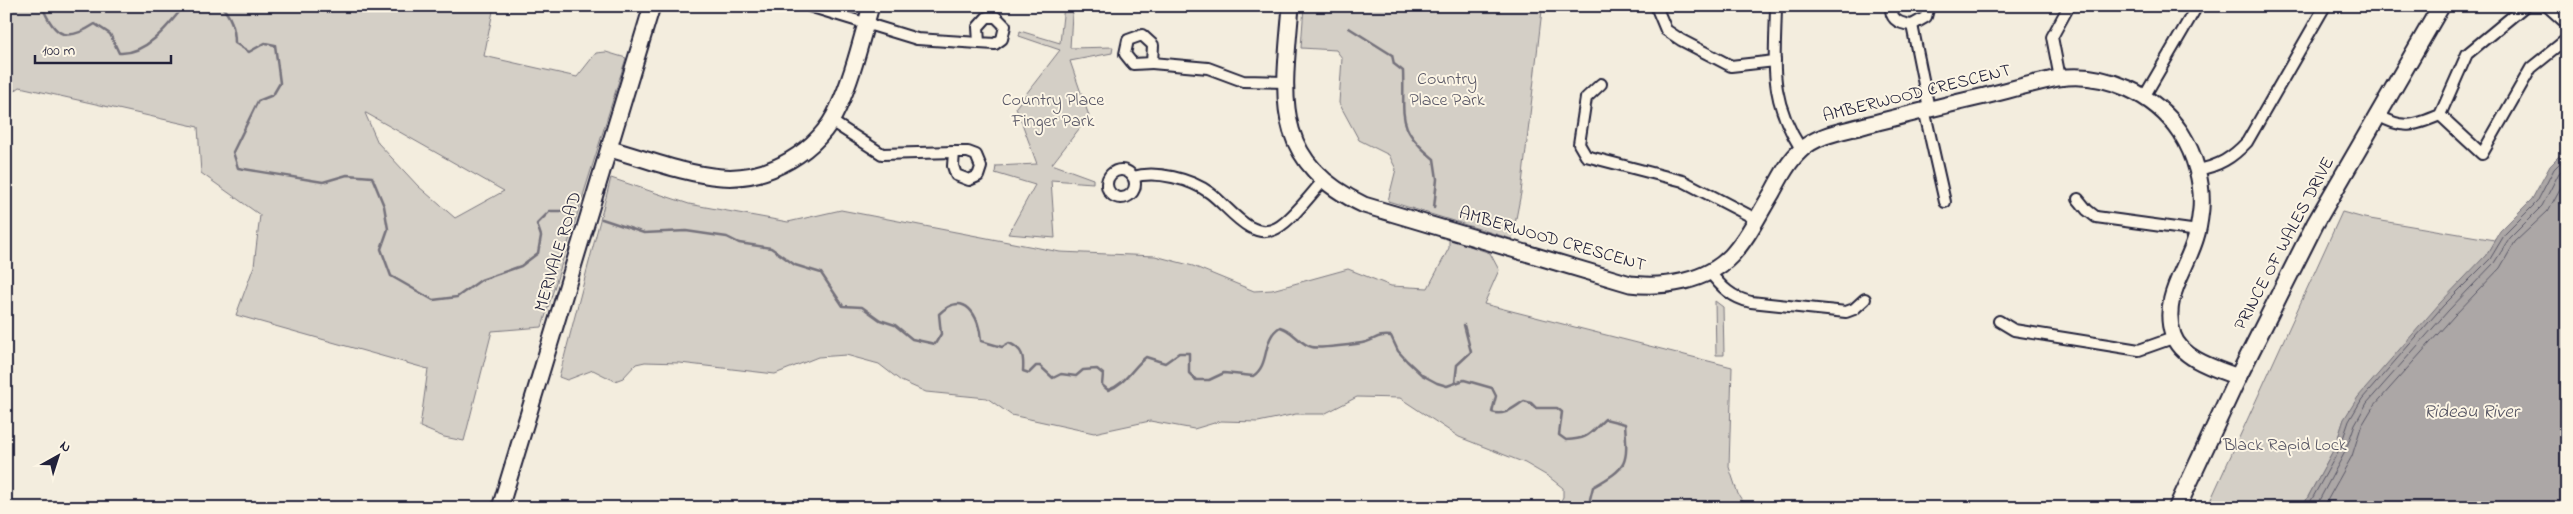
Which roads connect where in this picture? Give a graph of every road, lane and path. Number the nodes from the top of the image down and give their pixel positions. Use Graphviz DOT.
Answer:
graph roads {
  1 [pos="652,6"];
  2 [pos="809,6"];
  3 [pos="870,6"];
  4 [pos="1291,6"];
  5 [pos="1656,6"];
  6 [pos="1776,6"];
  7 [pos="1890,6"];
  8 [pos="1929,6"];
  9 [pos="2069,6"];
  10 [pos="2197,6"];
  11 [pos="2325,6"];
  12 [pos="2441,6"];
  13 [pos="2524,6"];
  14 [pos="2547,6"];
  15 [pos="866,23"];
  16 [pos="2567,24"];
  17 [pos="1912,25"];
  18 [pos="2567,39"];
  19 [pos="979,43"];
  20 [pos="1775,62"];
  21 [pos="1152,63"];
  22 [pos="2060,78"];
  23 [pos="1285,82"];
  24 [pos="1601,84"];
  25 [pos="2144,97"];
  26 [pos="1926,109"];
  27 [pos="2378,115"];
  28 [pos="2440,115"];
  29 [pos="830,121"];
  30 [pos="610,149"];
  31 [pos="1802,149"];
  32 [pos="954,152"];
  33 [pos="2197,170"];
  34 [pos="1133,177"];
  35 [pos="1324,181"];
  36 [pos="2078,198"];
  37 [pos="1944,202"];
  38 [pos="1756,219"];
  39 [pos="2198,231"];
  40 [pos="1709,271"];
  41 [pos="1865,299"];
  42 [pos="1999,320"];
  43 [pos="2173,338"];
  44 [pos="2238,377"];
  45 [pos="500,508"];
  46 [pos="2177,508"];
  1 -- 30 [label="street, MERIVALE ROAD"];
  2 -- 15 [label="street"];
  3 -- 15 [label="street"];
  4 -- 23 [label="street, AMBERWOOD CRESCENT"];
  5 -- 20 [label="street"];
  6 -- 20 [label="street"];
  7 -- 17 [label="street"];
  8 -- 17 [label="street"];
  9 -- 22 [label="street"];
  10 -- 25 [label="street"];
  11 -- 33 [label="street"];
  12 -- 27 [label="main road, PRINCE OF WALES DRIVE"];
  13 -- 28 [label="street"];
  14 -- 16 [label="street"];
  15 -- 19 [label="street"];
  15 -- 29 [label="street"];
  17 -- 26 [label="street"];
  18 -- 28 [label="street"];
  20 -- 31 [label="street"];
  21 -- 23 [label="street"];
  22 -- 25 [label="street, AMBERWOOD CRESCENT"];
  22 -- 26 [label="street, AMBERWOOD CRESCENT"];
  23 -- 35 [label="street, AMBERWOOD CRESCENT"];
  24 -- 38 [label="street"];
  25 -- 33 [label="street, AMBERWOOD CRESCENT"];
  26 -- 31 [label="street, AMBERWOOD CRESCENT"];
  26 -- 37 [label="street"];
  27 -- 28 [label="street"];
  27 -- 44 [label="main road, PRINCE OF WALES DRIVE"];
  29 -- 30 [label="street"];
  29 -- 32 [label="street"];
  30 -- 45 [label="street, MERIVALE ROAD"];
  31 -- 38 [label="street, AMBERWOOD CRESCENT"];
  33 -- 39 [label="street, AMBERWOOD CRESCENT"];
  34 -- 35 [label="street"];
  35 -- 40 [label="street, AMBERWOOD CRESCENT"];
  36 -- 39 [label="street"];
  38 -- 40 [label="street, AMBERWOOD CRESCENT"];
  39 -- 43 [label="street, AMBERWOOD CRESCENT"];
  40 -- 41 [label="street"];
  42 -- 43 [label="street"];
  43 -- 44 [label="street"];
  44 -- 46 [label="main road, PRINCE OF WALES DRIVE"];
}
